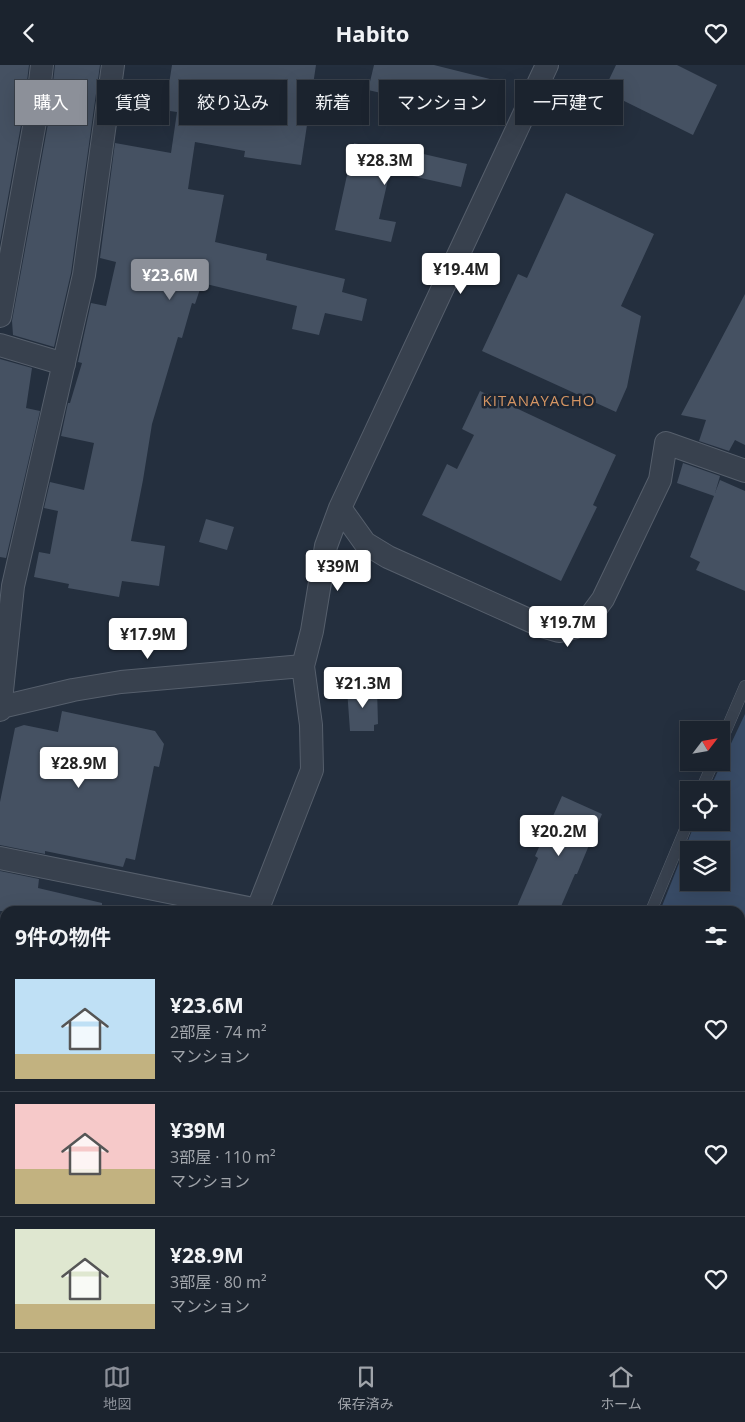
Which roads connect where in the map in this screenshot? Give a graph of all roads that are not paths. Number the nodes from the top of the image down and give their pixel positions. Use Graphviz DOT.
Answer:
graph roads {
  1 [pos="42,65"];
  2 [pos="113,65"];
  3 [pos="547,65"];
  4 [pos="0,316"];
  5 [pos="0,345"];
  6 [pos="64,364"];
  7 [pos="745,471"];
  8 [pos="340,508"];
  9 [pos="6,585"];
  10 [pos="303,666"];
  11 [pos="745,686"];
  12 [pos="0,709"];
  13 [pos="730,721"];
  14 [pos="684,831"];
  15 [pos="0,858"];
  16 [pos="238,906"];
  17 [pos="260,906"];
  18 [pos="653,906"];
  1 -- 4 [label="street"];
  2 -- 6 [label="street"];
  3 -- 8 [label="street"];
  5 -- 6 [label="street"];
  6 -- 9 [label="street"];
  7 -- 8 [label="street"];
  8 -- 10 [label="street"];
  9 -- 12 [label="street"];
  10 -- 12 [label="street"];
  10 -- 17 [label="street"];
  11 -- 13 [label="lane"];
  14 -- 18 [label="lane"];
  15 -- 16 [label="street"];
}
